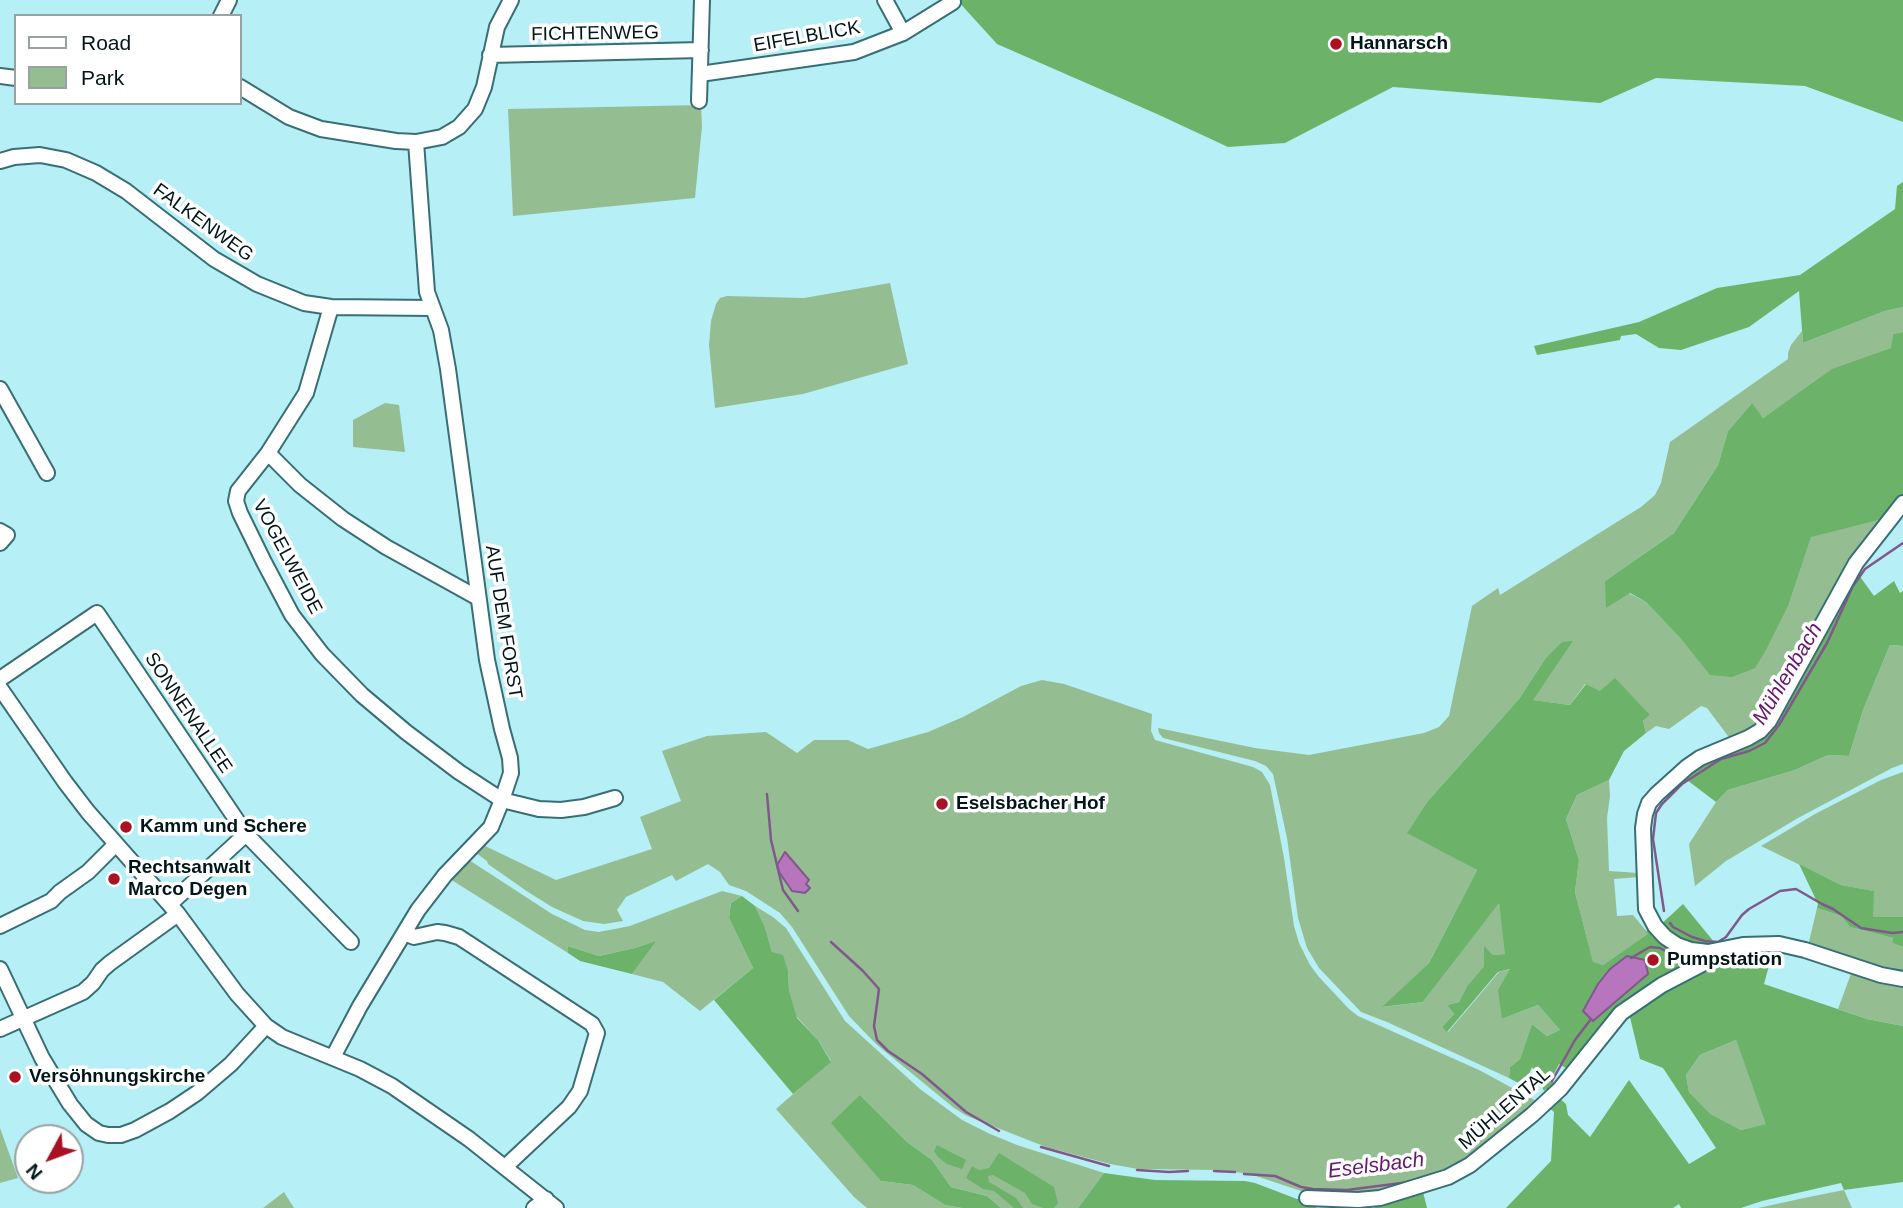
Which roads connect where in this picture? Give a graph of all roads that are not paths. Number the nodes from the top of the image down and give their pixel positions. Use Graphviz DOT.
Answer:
graph roads {
  1 [pos="510,0"];
  2 [pos="702,0"];
  3 [pos="884,0"];
  4 [pos="953,2"];
  5 [pos="903,33"];
  6 [pos="701,50"];
  7 [pos="490,55"];
  8 [pos="700,74"];
  9 [pos="242,88"];
  10 [pos="699,101"];
  11 [pos="416,142"];
  12 [pos="0,161"];
  13 [pos="331,307"];
  14 [pos="432,308"];
  15 [pos="0,389"];
  16 [pos="268,453"];
  17 [pos="47,473"];
  18 [pos="1903,503"];
  19 [pos="0,531"];
  20 [pos="0,543"];
  21 [pos="478,597"];
  22 [pos="0,679"];
  23 [pos="0,688"];
  24 [pos="615,798"];
  25 [pos="502,800"];
  26 [pos="246,834"];
  27 [pos="116,844"];
  28 [pos="174,909"];
  29 [pos="0,926"];
  30 [pos="404,933"];
  31 [pos="351,942"];
  32 [pos="1723,949"];
  33 [pos="0,969"];
  34 [pos="1903,979"];
  35 [pos="23,1019"];
  36 [pos="266,1026"];
  37 [pos="0,1029"];
  38 [pos="333,1058"];
  39 [pos="505,1167"];
  40 [pos="1307,1198"];
  41 [pos="545,1205"];
  1 -- 7 [label="street"];
  2 -- 6 [label="street"];
  3 -- 5 [label="street"];
  4 -- 5 [label="street, EIFELBLICK"];
  5 -- 8 [label="street, EIFELBLICK"];
  6 -- 7 [label="street, FICHTENWEG"];
  6 -- 8 [label="street"];
  7 -- 11 [label="street"];
  8 -- 10 [label="street"];
  9 -- 11 [label="street"];
  11 -- 14 [label="street, AUF DEM FORST"];
  12 -- 13 [label="street, FALKENWEG"];
  13 -- 14 [label="street, FALKENWEG"];
  13 -- 16 [label="street, VOGELWEIDE"];
  14 -- 21 [label="street, AUF DEM FORST"];
  15 -- 17 [label="street"];
  16 -- 21 [label="street"];
  16 -- 25 [label="street, VOGELWEIDE"];
  18 -- 32 [label="street, MÜHLENTAL"];
  19 -- 20 [label="street"];
  21 -- 25 [label="street, AUF DEM FORST"];
  22 -- 26 [label="street, SONNENALLEE"];
  23 -- 27 [label="street"];
  24 -- 25 [label="street"];
  25 -- 30 [label="street, AUF DEM FORST"];
  26 -- 28 [label="street"];
  26 -- 31 [label="street, SONNENALLEE"];
  27 -- 28 [label="street"];
  27 -- 29 [label="street"];
  28 -- 35 [label="street"];
  28 -- 36 [label="street"];
  30 -- 38 [label="street, AUF DEM FORST"];
  30 -- 39 [label="street"];
  32 -- 34 [label="street, MÜHLENTAL"];
  32 -- 40 [label="street, MÜHLENTAL"];
  33 -- 35 [label="street"];
  35 -- 36 [label="street"];
  35 -- 37 [label="street"];
  36 -- 38 [label="street"];
  38 -- 39 [label="street"];
  39 -- 41 [label="street"];
}
